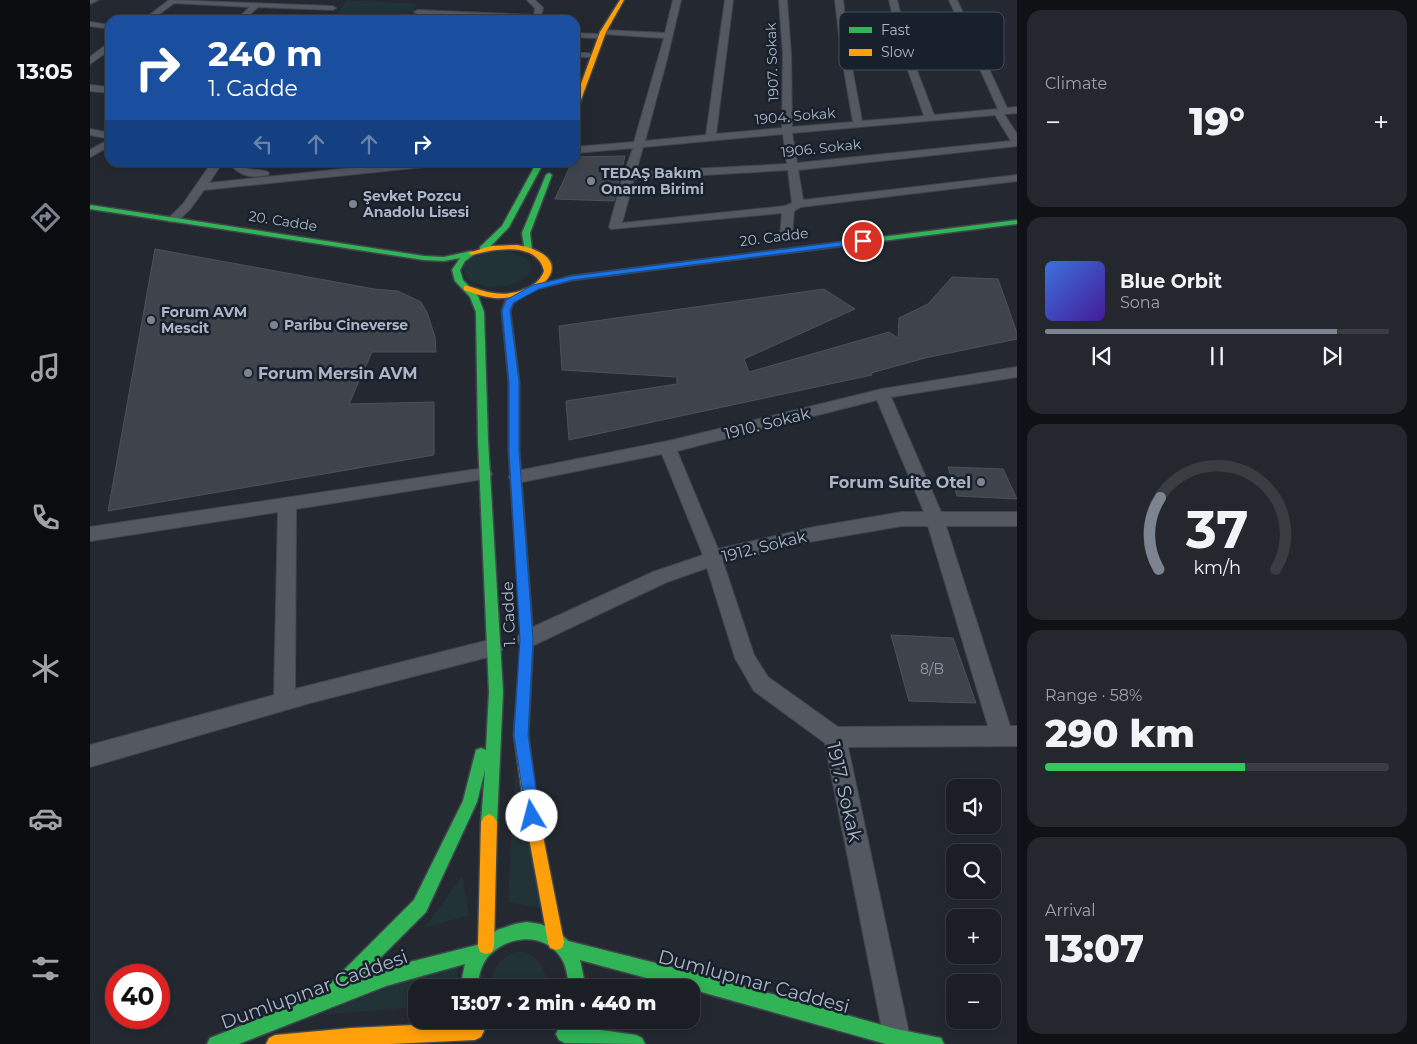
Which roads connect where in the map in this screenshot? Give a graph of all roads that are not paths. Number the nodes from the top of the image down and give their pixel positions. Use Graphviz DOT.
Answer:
graph roads {
  1 [pos="94,0"];
  2 [pos="173,0"];
  3 [pos="338,0"];
  4 [pos="532,0"];
  5 [pos="610,0"];
  6 [pos="622,0"];
  7 [pos="677,0"];
  8 [pos="729,0"];
  9 [pos="783,0"];
  10 [pos="953,0"];
  11 [pos="90,2"];
  12 [pos="256,4"];
  13 [pos="958,12"];
  14 [pos="154,15"];
  15 [pos="245,15"];
  16 [pos="416,15"];
  17 [pos="490,15"];
  18 [pos="537,15"];
  19 [pos="90,24"];
  20 [pos="105,27"];
  21 [pos="600,34"];
  22 [pos="580,35"];
  23 [pos="668,36"];
  24 [pos="105,49"];
  25 [pos="580,55"];
  26 [pos="588,55"];
  27 [pos="92,58"];
  28 [pos="848,70"];
  29 [pos="912,70"];
  30 [pos="983,70"];
  31 [pos="580,74"];
  32 [pos="90,88"];
  33 [pos="105,90"];
  34 [pos="580,93"];
  35 [pos="1017,110"];
  36 [pos="1001,111"];
  37 [pos="930,118"];
  38 [pos="858,124"];
  39 [pos="787,131"];
  40 [pos="90,132"];
  41 [pos="105,135"];
  42 [pos="711,137"];
  43 [pos="1017,143"];
  44 [pos="639,144"];
  45 [pos="105,145"];
  46 [pos="580,150"];
  47 [pos="90,154"];
  48 [pos="215,167"];
  49 [pos="238,167"];
  50 [pos="318,167"];
  51 [pos="395,167"];
  52 [pos="539,167"];
  53 [pos="552,167"];
  54 [pos="793,167"];
  55 [pos="628,176"];
  56 [pos="1017,178"];
  57 [pos="201,187"];
  58 [pos="793,206"];
  59 [pos="90,207"];
  60 [pos="1017,211"];
  61 [pos="959,217"];
  62 [pos="174,220"];
  63 [pos="1017,222"];
  64 [pos="786,236"];
  65 [pos="483,249"];
  66 [pos="471,253"];
  67 [pos="533,253"];
  68 [pos="556,260"];
  69 [pos="444,276"];
  70 [pos="466,287"];
  71 [pos="536,287"];
  72 [pos="524,292"];
  73 [pos="1017,372"];
  74 [pos="882,394"];
  75 [pos="667,447"];
  76 [pos="484,474"];
  77 [pos="517,477"];
  78 [pos="287,504"];
  79 [pos="935,519"];
  80 [pos="1017,519"];
  81 [pos="90,534"];
  82 [pos="713,558"];
  83 [pos="527,639"];
  84 [pos="494,648"];
  85 [pos="496,692"];
  86 [pos="284,702"];
  87 [pos="1009,736"];
  88 [pos="835,737"];
  89 [pos="90,756"];
  90 [pos="560,945"];
  91 [pos="484,949"];
  92 [pos="469,979"];
  93 [pos="576,979"];
  94 [pos="325,1001"];
  95 [pos="475,1029"];
  96 [pos="568,1029"];
  97 [pos="565,1034"];
  98 [pos="896,1038"];
  99 [pos="216,1044"];
  100 [pos="275,1044"];
  101 [pos="554,1044"];
  102 [pos="636,1044"];
  103 [pos="936,1044"];
  1 -- 11 [label="street"];
  2 -- 12 [label="street"];
  2 -- 14 [label="street"];
  3 -- 12 [label="street"];
  4 -- 18 [label="street"];
  5 -- 21 [label="street"];
  6 -- 21 [label="street"];
  7 -- 23 [label="street"];
  8 -- 42 [label="street"];
  9 -- 39 [label="street, 1907. Sokak"];
  10 -- 13 [label="street"];
  12 -- 15 [label="street"];
  16 -- 17 [label="street"];
  19 -- 20 [label="street"];
  21 -- 22 [label="street"];
  21 -- 23 [label="street"];
  21 -- 26 [label="street"];
  21 -- 34 [label="street"];
  23 -- 44 [label="street"];
  24 -- 27 [label="street"];
  25 -- 26 [label="street"];
  26 -- 31 [label="street"];
  28 -- 38 [label="street"];
  29 -- 37 [label="street"];
  30 -- 36 [label="street"];
  32 -- 33 [label="street"];
  35 -- 36 [label="street, 1904. Sokak"];
  36 -- 37 [label="street, 1904. Sokak"];
  36 -- 43 [label="street"];
  37 -- 38 [label="street, 1904. Sokak"];
  38 -- 39 [label="street, 1904. Sokak"];
  39 -- 42 [label="street, 1904. Sokak"];
  39 -- 54 [label="street, 1907. Sokak"];
  40 -- 41 [label="street"];
  42 -- 44 [label="street, 1904. Sokak"];
  43 -- 54 [label="street, 1906. Sokak"];
  44 -- 46 [label="street, 1904. Sokak"];
  44 -- 55 [label="street"];
  45 -- 47 [label="street"];
  48 -- 57 [label="street"];
  49 -- 50 [label="street"];
  51 -- 57 [label="street"];
  52 -- 65 [label="street"];
  53 -- 67 [label="street"];
  54 -- 55 [label="street, 1906. Sokak"];
  54 -- 58 [label="street, 1907. Sokak"];
  55 -- 58 [label="street"];
  56 -- 58 [label="street"];
  57 -- 62 [label="street"];
  58 -- 64 [label="street, 1907. Sokak"];
  59 -- 62 [label="street, 20. Cadde"];
  60 -- 61 [label="street"];
  62 -- 66 [label="street, 20. Cadde"];
  63 -- 71 [label="street, 20. Cadde"];
  65 -- 66 [label="street, 20. Cadde"];
  65 -- 67 [label="street"];
  66 -- 70 [label="street, 1. Cadde"];
  67 -- 68 [label="street"];
  67 -- 71 [label="street"];
  69 -- 70 [label="street"];
  70 -- 72 [label="street"];
  70 -- 76 [label="street, 1. Cadde"];
  71 -- 72 [label="street, 20. Cadde"];
  72 -- 77 [label="street, 1. Cadde"];
  73 -- 74 [label="street, 1910. Sokak"];
  74 -- 75 [label="street, 1910. Sokak"];
  74 -- 79 [label="street"];
  75 -- 77 [label="street, 1910. Sokak"];
  75 -- 82 [label="street, 1917. Sokak"];
  76 -- 78 [label="street"];
  76 -- 84 [label="street, 1. Cadde"];
  77 -- 83 [label="street, 1. Cadde"];
  78 -- 81 [label="street"];
  78 -- 86 [label="street"];
  79 -- 80 [label="street, 1912. Sokak"];
  79 -- 82 [label="street, 1912. Sokak"];
  79 -- 87 [label="street"];
  82 -- 83 [label="street, 1912. Sokak"];
  82 -- 88 [label="street, 1917. Sokak"];
  83 -- 90 [label="street, 1. Cadde"];
  84 -- 85 [label="street, 1. Cadde"];
  84 -- 86 [label="street"];
  85 -- 91 [label="street, 1. Cadde"];
  85 -- 94 [label="street"];
  86 -- 89 [label="street"];
  87 -- 88 [label="street"];
  88 -- 98 [label="street, 1917. Sokak"];
  90 -- 91 [label="street, Dumlupınar Caddesi"];
  90 -- 93 [label="street, 1. Cadde"];
  90 -- 98 [label="street, Dumlupınar Caddesi"];
  91 -- 92 [label="street"];
  91 -- 94 [label="street, Dumlupınar Caddesi"];
  94 -- 99 [label="street, Dumlupınar Caddesi"];
  95 -- 100 [label="street"];
  96 -- 97 [label="street"];
  97 -- 101 [label="street"];
  97 -- 102 [label="street"];
  98 -- 103 [label="street, Dumlupınar Caddesi"];
}
